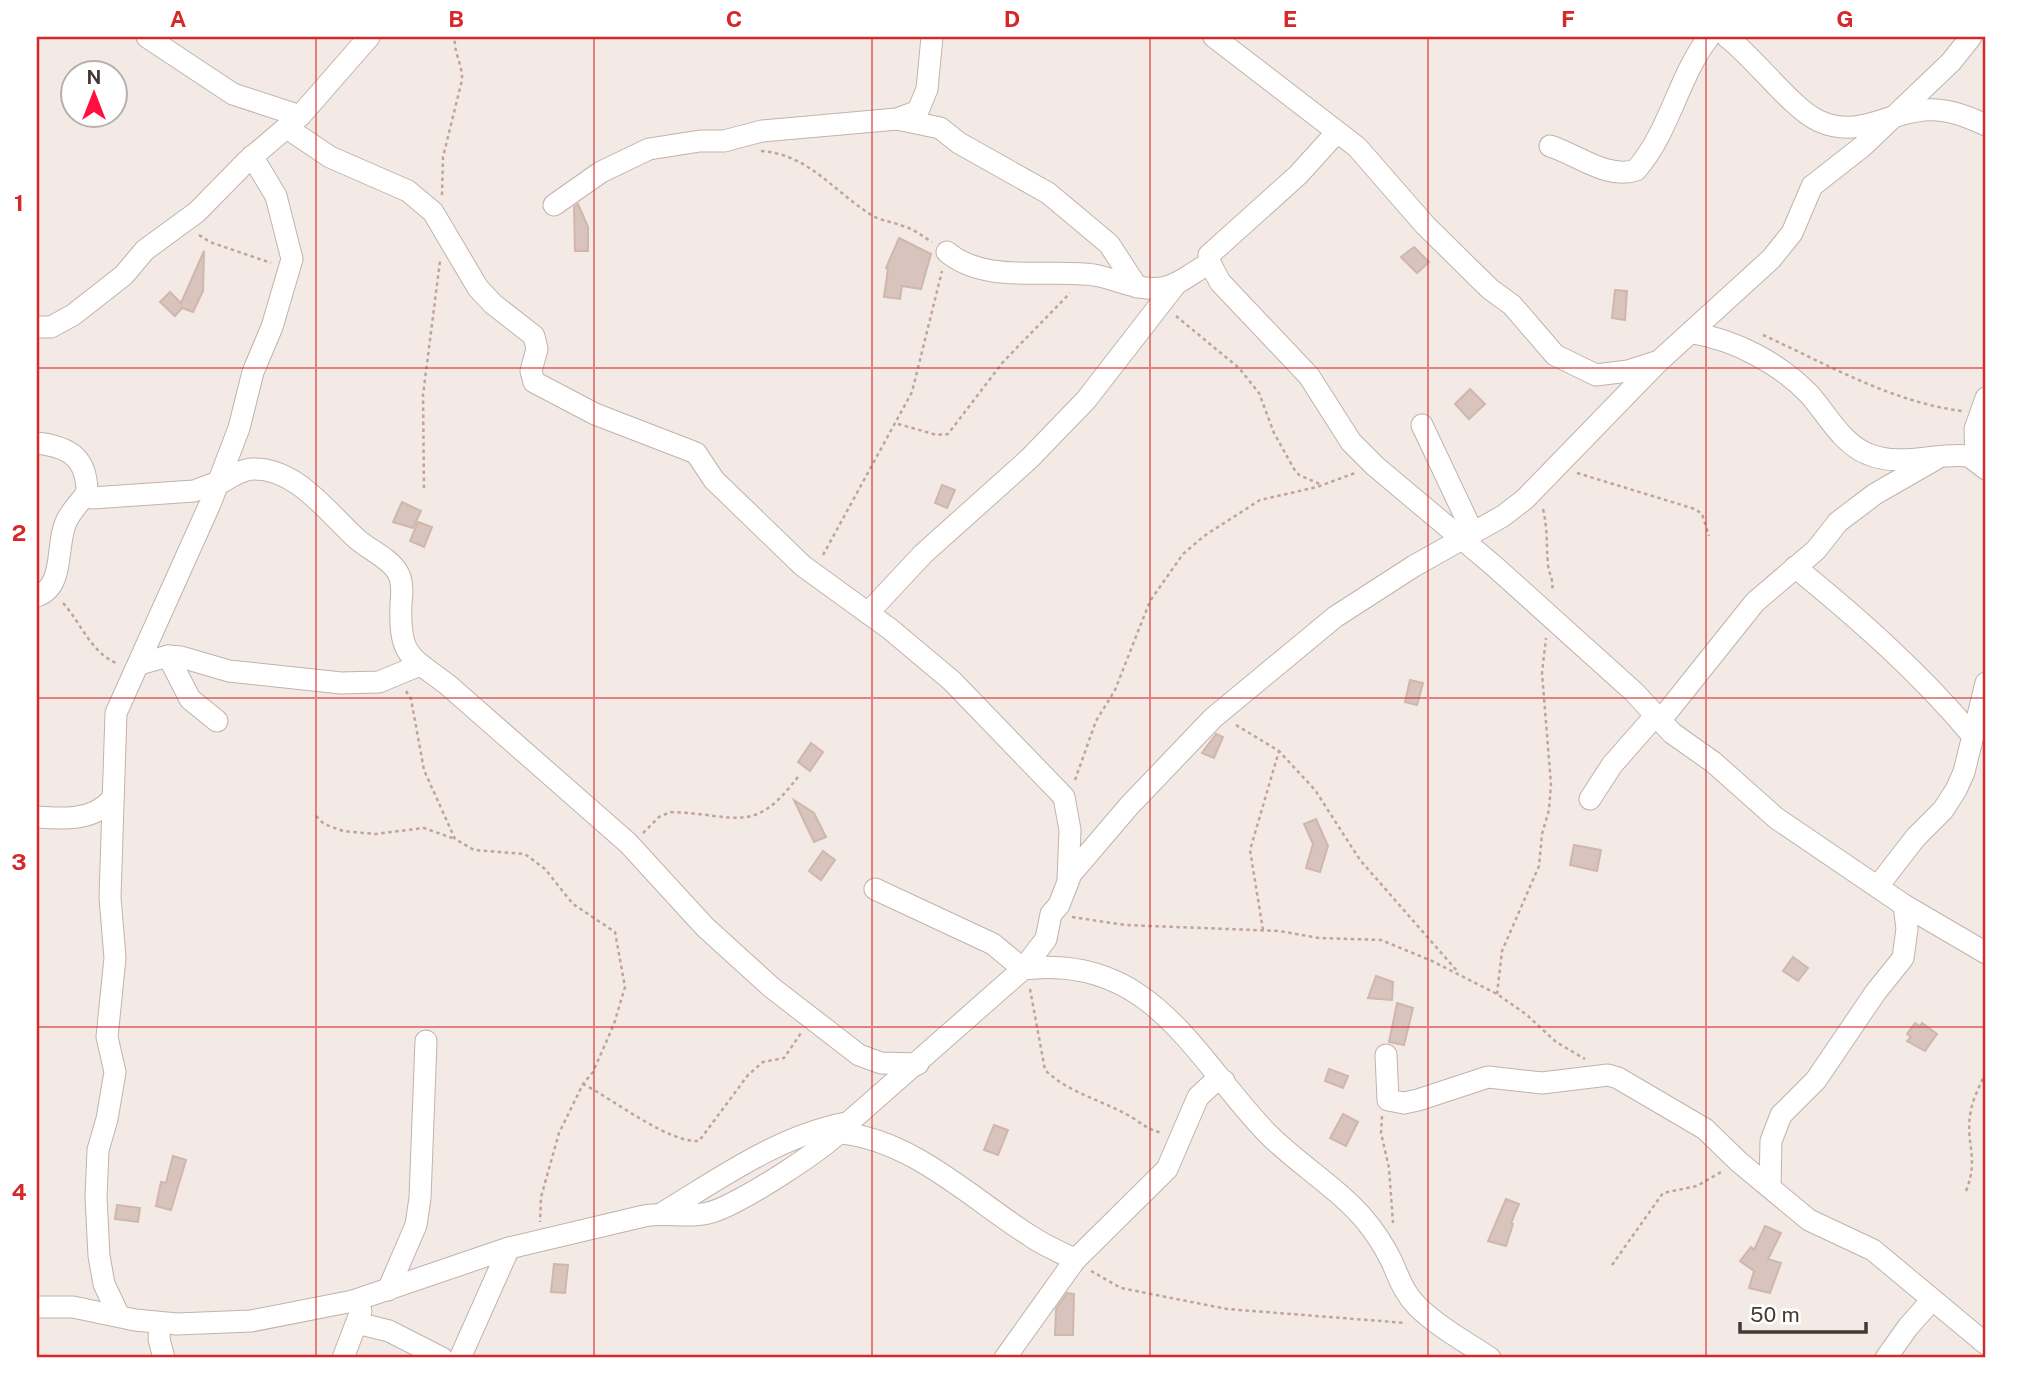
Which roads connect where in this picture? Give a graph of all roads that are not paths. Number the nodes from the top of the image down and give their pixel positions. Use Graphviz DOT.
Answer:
graph roads {
  1 [pos="147,37"];
  2 [pos="369,37"];
  3 [pos="932,37"];
  4 [pos="1214,37"];
  5 [pos="1709,37"];
  6 [pos="1727,37"];
  7 [pos="1971,37"];
  8 [pos="897,120"];
  9 [pos="294,122"];
  10 [pos="1885,122"];
  11 [pos="1986,125"];
  12 [pos="1338,132"];
  13 [pos="1550,146"];
  14 [pos="252,156"];
  15 [pos="554,205"];
  16 [pos="947,252"];
  17 [pos="1210,263"];
  18 [pos="1176,284"];
  19 [pos="1137,287"];
  20 [pos="37,327"];
  21 [pos="1693,333"];
  22 [pos="1658,362"];
  23 [pos="1983,405"];
  24 [pos="1422,425"];
  25 [pos="37,443"];
  26 [pos="1936,459"];
  27 [pos="1981,465"];
  28 [pos="218,483"];
  29 [pos="88,493"];
  30 [pos="1466,536"];
  31 [pos="1796,567"];
  32 [pos="41,594"];
  33 [pos="868,613"];
  34 [pos="168,656"];
  35 [pos="420,665"];
  36 [pos="139,666"];
  37 [pos="1986,683"];
  38 [pos="1657,718"];
  39 [pos="218,722"];
  40 [pos="1972,735"];
  41 [pos="1590,799"];
  42 [pos="111,800"];
  43 [pos="37,817"];
  44 [pos="1068,883"];
  45 [pos="1878,886"];
  46 [pos="875,889"];
  47 [pos="1904,905"];
  48 [pos="1986,953"];
  49 [pos="1023,969"];
  50 [pos="426,1041"];
  51 [pos="1386,1055"];
  52 [pos="918,1064"];
  53 [pos="1224,1081"];
  54 [pos="844,1128"];
  55 [pos="1770,1187"];
  56 [pos="509,1248"];
  57 [pos="1073,1261"];
  58 [pos="388,1290"];
  59 [pos="366,1297"];
  60 [pos="1931,1301"];
  61 [pos="37,1307"];
  62 [pos="119,1316"];
  63 [pos="160,1323"];
  64 [pos="357,1323"];
  65 [pos="1986,1344"];
  66 [pos="164,1358"];
  67 [pos="343,1358"];
  68 [pos="442,1358"];
  69 [pos="460,1358"];
  70 [pos="1004,1358"];
  71 [pos="1490,1358"];
  72 [pos="1886,1358"];
  1 -- 9 [label="street"];
  2 -- 9 [label="street"];
  3 -- 8 [label="street"];
  4 -- 12 [label="street"];
  5 -- 13 [label="street"];
  6 -- 10 [label="street"];
  7 -- 10 [label="street"];
  8 -- 15 [label="street"];
  8 -- 19 [label="street"];
  9 -- 14 [label="street"];
  9 -- 33 [label="street"];
  10 -- 11 [label="street"];
  10 -- 21 [label="street"];
  12 -- 17 [label="street"];
  12 -- 22 [label="street"];
  14 -- 20 [label="street"];
  14 -- 28 [label="street"];
  16 -- 19 [label="street"];
  17 -- 18 [label="street"];
  17 -- 30 [label="street"];
  18 -- 19 [label="street"];
  18 -- 33 [label="street"];
  21 -- 22 [label="street"];
  21 -- 26 [label="street"];
  22 -- 30 [label="street"];
  23 -- 27 [label="street"];
  24 -- 30 [label="street"];
  25 -- 29 [label="street"];
  26 -- 27 [label="street"];
  26 -- 31 [label="street"];
  28 -- 29 [label="street"];
  28 -- 35 [label="street"];
  28 -- 36 [label="street"];
  29 -- 32 [label="street"];
  30 -- 38 [label="street"];
  30 -- 44 [label="street"];
  31 -- 38 [label="street"];
  31 -- 40 [label="street"];
  33 -- 44 [label="street"];
  34 -- 35 [label="street"];
  34 -- 36 [label="street"];
  34 -- 39 [label="street"];
  35 -- 52 [label="street"];
  36 -- 42 [label="street"];
  37 -- 40 [label="street"];
  38 -- 41 [label="street"];
  38 -- 45 [label="street"];
  40 -- 45 [label="street"];
  42 -- 43 [label="street"];
  42 -- 62 [label="street"];
  44 -- 49 [label="street"];
  45 -- 47 [label="street"];
  46 -- 49 [label="street"];
  47 -- 48 [label="street"];
  47 -- 55 [label="street"];
  49 -- 52 [label="street"];
  49 -- 53 [label="street"];
  50 -- 58 [label="street"];
  51 -- 55 [label="street"];
  52 -- 54 [label="street"];
  53 -- 57 [label="street"];
  53 -- 71 [label="street"];
  54 -- 56 [label="street"];
  54 -- 57 [label="street"];
  55 -- 60 [label="street"];
  56 -- 58 [label="street"];
  56 -- 69 [label="street"];
  57 -- 70 [label="street"];
  58 -- 59 [label="street"];
  59 -- 63 [label="street"];
  59 -- 64 [label="street"];
  60 -- 65 [label="street"];
  60 -- 72 [label="street"];
  61 -- 62 [label="street"];
  62 -- 63 [label="street"];
  63 -- 66 [label="street"];
  64 -- 67 [label="street"];
  64 -- 68 [label="street"];
}
